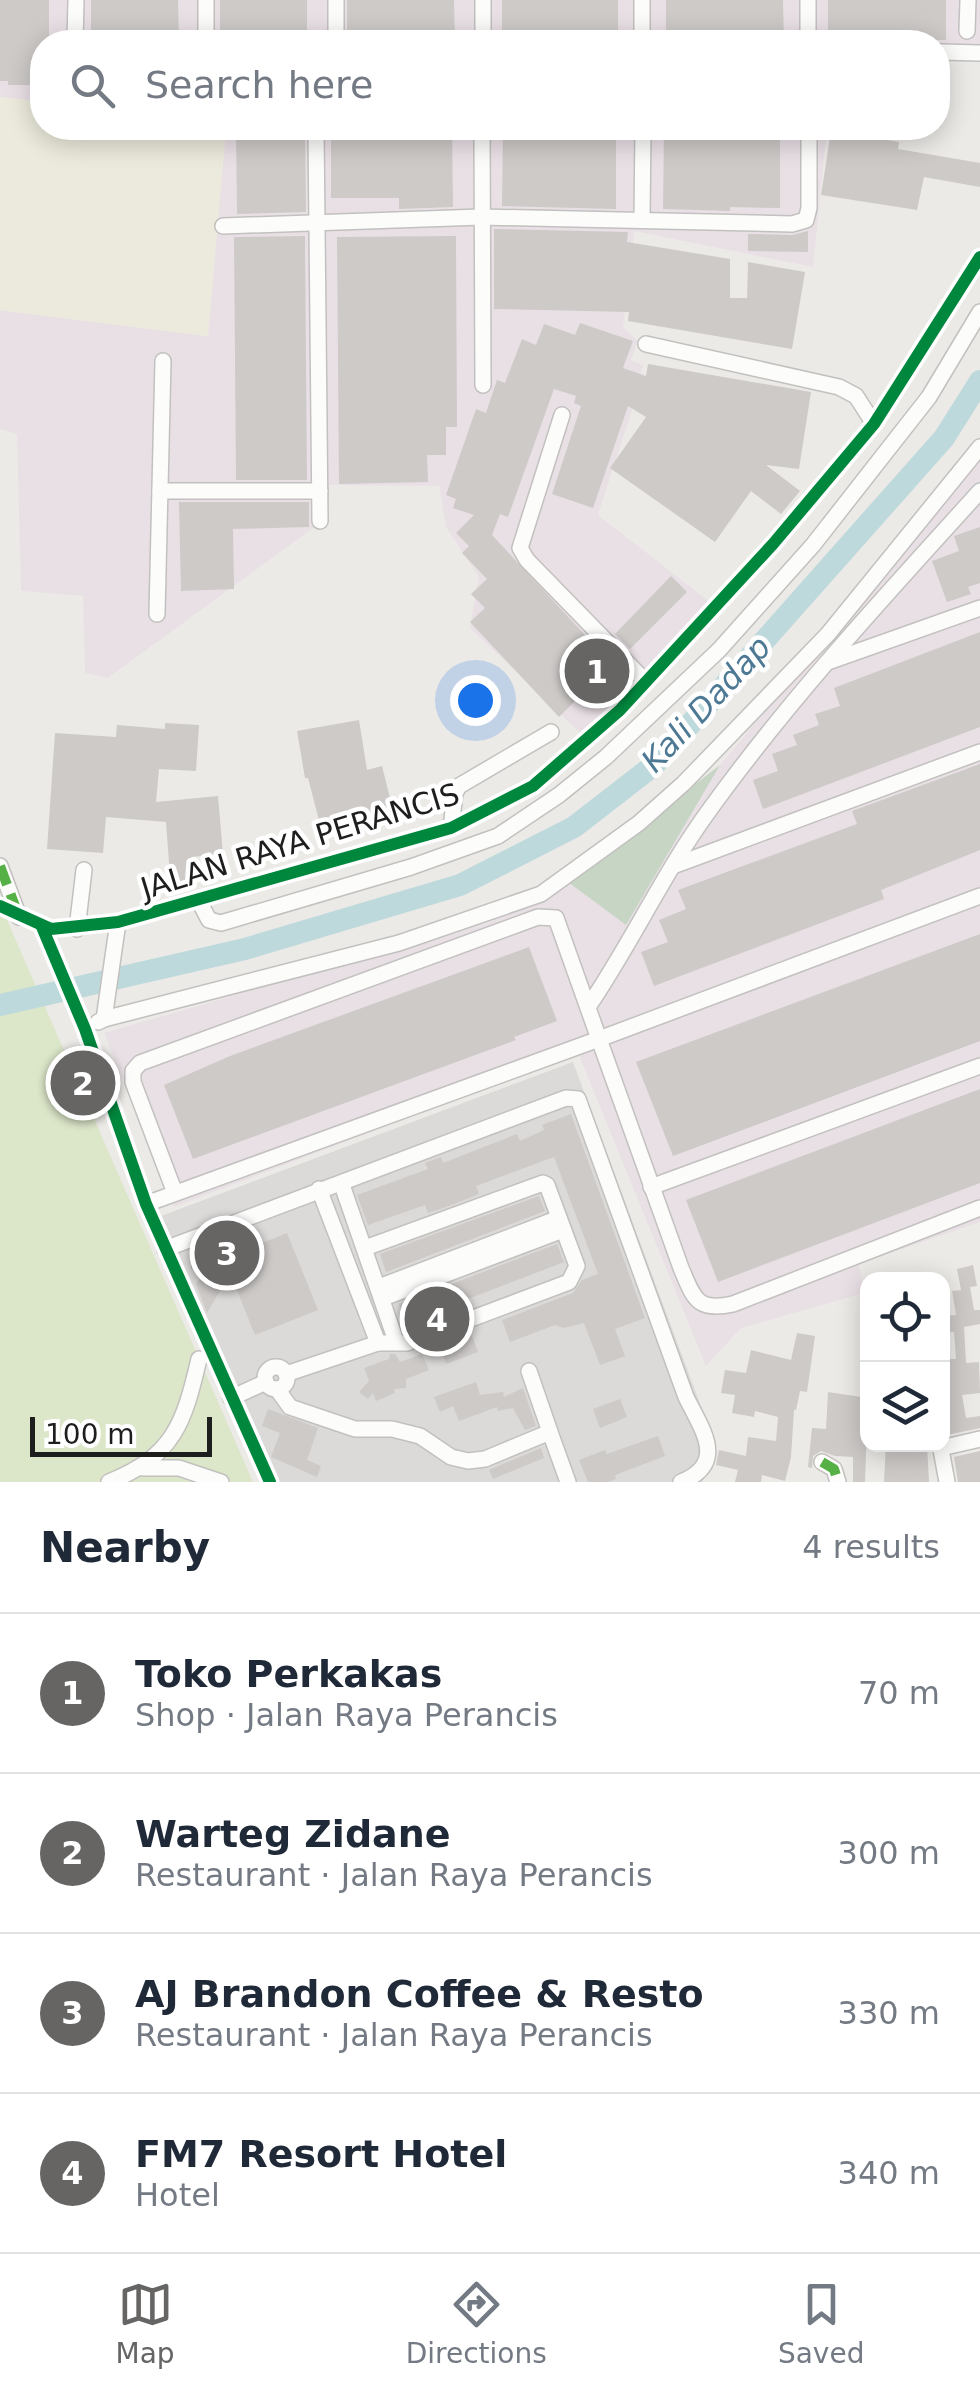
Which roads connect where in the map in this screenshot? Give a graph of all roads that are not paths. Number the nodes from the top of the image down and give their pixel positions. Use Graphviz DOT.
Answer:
graph roads {
  1 [pos="76,0"];
  2 [pos="206,0"];
  3 [pos="336,0"];
  4 [pos="483,0"];
  5 [pos="642,0"];
  6 [pos="808,0"];
  7 [pos="968,0"];
  8 [pos="76,30"];
  9 [pos="206,30"];
  10 [pos="336,30"];
  11 [pos="483,30"];
  12 [pos="642,30"];
  13 [pos="808,30"];
  14 [pos="967,31"];
  15 [pos="950,52"];
  16 [pos="980,53"];
  17 [pos="316,140"];
  18 [pos="482,140"];
  19 [pos="643,140"];
  20 [pos="809,140"];
  21 [pos="481,217"];
  22 [pos="642,218"];
  23 [pos="316,221"];
  24 [pos="224,226"];
  25 [pos="980,257"];
  26 [pos="980,312"];
  27 [pos="646,344"];
  28 [pos="162,360"];
  29 [pos="483,385"];
  30 [pos="562,415"];
  31 [pos="874,424"];
  32 [pos="980,447"];
  33 [pos="160,491"];
  34 [pos="320,491"];
  35 [pos="980,491"];
  36 [pos="320,521"];
  37 [pos="980,608"];
  38 [pos="157,614"];
  39 [pos="827,663"];
  40 [pos="646,682"];
  41 [pos="551,732"];
  42 [pos="980,752"];
  43 [pos="450,828"];
  44 [pos="0,866"];
  45 [pos="672,866"];
  46 [pos="84,870"];
  47 [pos="980,896"];
  48 [pos="199,901"];
  49 [pos="0,906"];
  50 [pos="19,917"];
  51 [pos="118,922"];
  52 [pos="42,927"];
  53 [pos="76,929"];
  54 [pos="588,1007"];
  55 [pos="104,1019"];
  56 [pos="85,1029"];
  57 [pos="599,1040"];
  58 [pos="980,1066"];
  59 [pos="342,1184"];
  60 [pos="651,1186"];
  61 [pos="318,1188"];
  62 [pos="175,1193"];
  63 [pos="146,1204"];
  64 [pos="980,1208"];
  65 [pos="561,1224"];
  66 [pos="165,1248"];
  67 [pos="365,1248"];
  68 [pos="381,1293"];
  69 [pos="396,1341"];
  70 [pos="378,1343"];
  71 [pos="199,1359"];
  72 [pos="529,1371"];
  73 [pos="277,1382"];
  74 [pos="231,1398"];
  75 [pos="550,1432"];
  76 [pos="980,1439"];
  77 [pos="950,1444"];
  78 [pos="942,1452"];
  79 [pos="822,1462"];
  80 [pos="143,1468"];
  81 [pos="698,1478"];
  82 [pos="110,1482"];
  83 [pos="221,1482"];
  84 [pos="270,1482"];
  85 [pos="568,1482"];
  86 [pos="681,1482"];
  87 [pos="838,1482"];
  88 [pos="947,1482"];
  1 -- 8 [label="street"];
  2 -- 9 [label="street"];
  3 -- 10 [label="street"];
  4 -- 11 [label="street"];
  5 -- 12 [label="street"];
  6 -- 13 [label="street"];
  7 -- 14 [label="street"];
  15 -- 16 [label="street"];
  17 -- 23 [label="street"];
  18 -- 21 [label="street"];
  19 -- 22 [label="street"];
  20 -- 22 [label="street"];
  21 -- 22 [label="street"];
  21 -- 23 [label="street"];
  21 -- 29 [label="street"];
  23 -- 24 [label="street"];
  23 -- 34 [label="street"];
  25 -- 31 [label="street, JALAN RAYA PERANCIS"];
  26 -- 48 [label="street"];
  27 -- 31 [label="street"];
  28 -- 33 [label="street"];
  30 -- 40 [label="street"];
  31 -- 40 [label="street, JALAN RAYA PERANCIS"];
  32 -- 55 [label="street"];
  33 -- 34 [label="street"];
  33 -- 38 [label="street"];
  34 -- 36 [label="street"];
  35 -- 39 [label="street"];
  37 -- 39 [label="street"];
  39 -- 45 [label="street"];
  40 -- 43 [label="street, JALAN RAYA PERANCIS"];
  41 -- 43 [label="street"];
  42 -- 45 [label="street"];
  43 -- 48 [label="street, JALAN RAYA PERANCIS"];
  44 -- 50 [label="street"];
  45 -- 54 [label="street"];
  46 -- 53 [label="street"];
  47 -- 57 [label="street"];
  48 -- 51 [label="street, JALAN RAYA PERANCIS"];
  49 -- 50 [label="street"];
  50 -- 52 [label="street"];
  51 -- 53 [label="street, JALAN RAYA PERANCIS"];
  51 -- 55 [label="street"];
  52 -- 53 [label="street, JALAN RAYA PERANCIS"];
  52 -- 56 [label="street"];
  54 -- 57 [label="street"];
  54 -- 62 [label="street"];
  55 -- 56 [label="street"];
  56 -- 63 [label="street"];
  57 -- 60 [label="street"];
  57 -- 62 [label="street"];
  58 -- 60 [label="street"];
  59 -- 61 [label="street"];
  59 -- 67 [label="street"];
  59 -- 81 [label="street"];
  60 -- 64 [label="street"];
  61 -- 66 [label="street"];
  61 -- 70 [label="street"];
  62 -- 63 [label="street"];
  63 -- 66 [label="street"];
  65 -- 67 [label="street"];
  65 -- 68 [label="street"];
  65 -- 69 [label="street"];
  66 -- 74 [label="street"];
  67 -- 68 [label="street"];
  68 -- 69 [label="street"];
  69 -- 70 [label="street"];
  70 -- 73 [label="street"];
  71 -- 80 [label="street"];
  72 -- 75 [label="street"];
  73 -- 74 [label="street"];
  73 -- 75 [label="street"];
  74 -- 84 [label="street"];
  75 -- 85 [label="street"];
  76 -- 77 [label="street"];
  78 -- 88 [label="street"];
  79 -- 87 [label="street"];
  80 -- 82 [label="street"];
  80 -- 83 [label="street"];
  81 -- 86 [label="street"];
}
